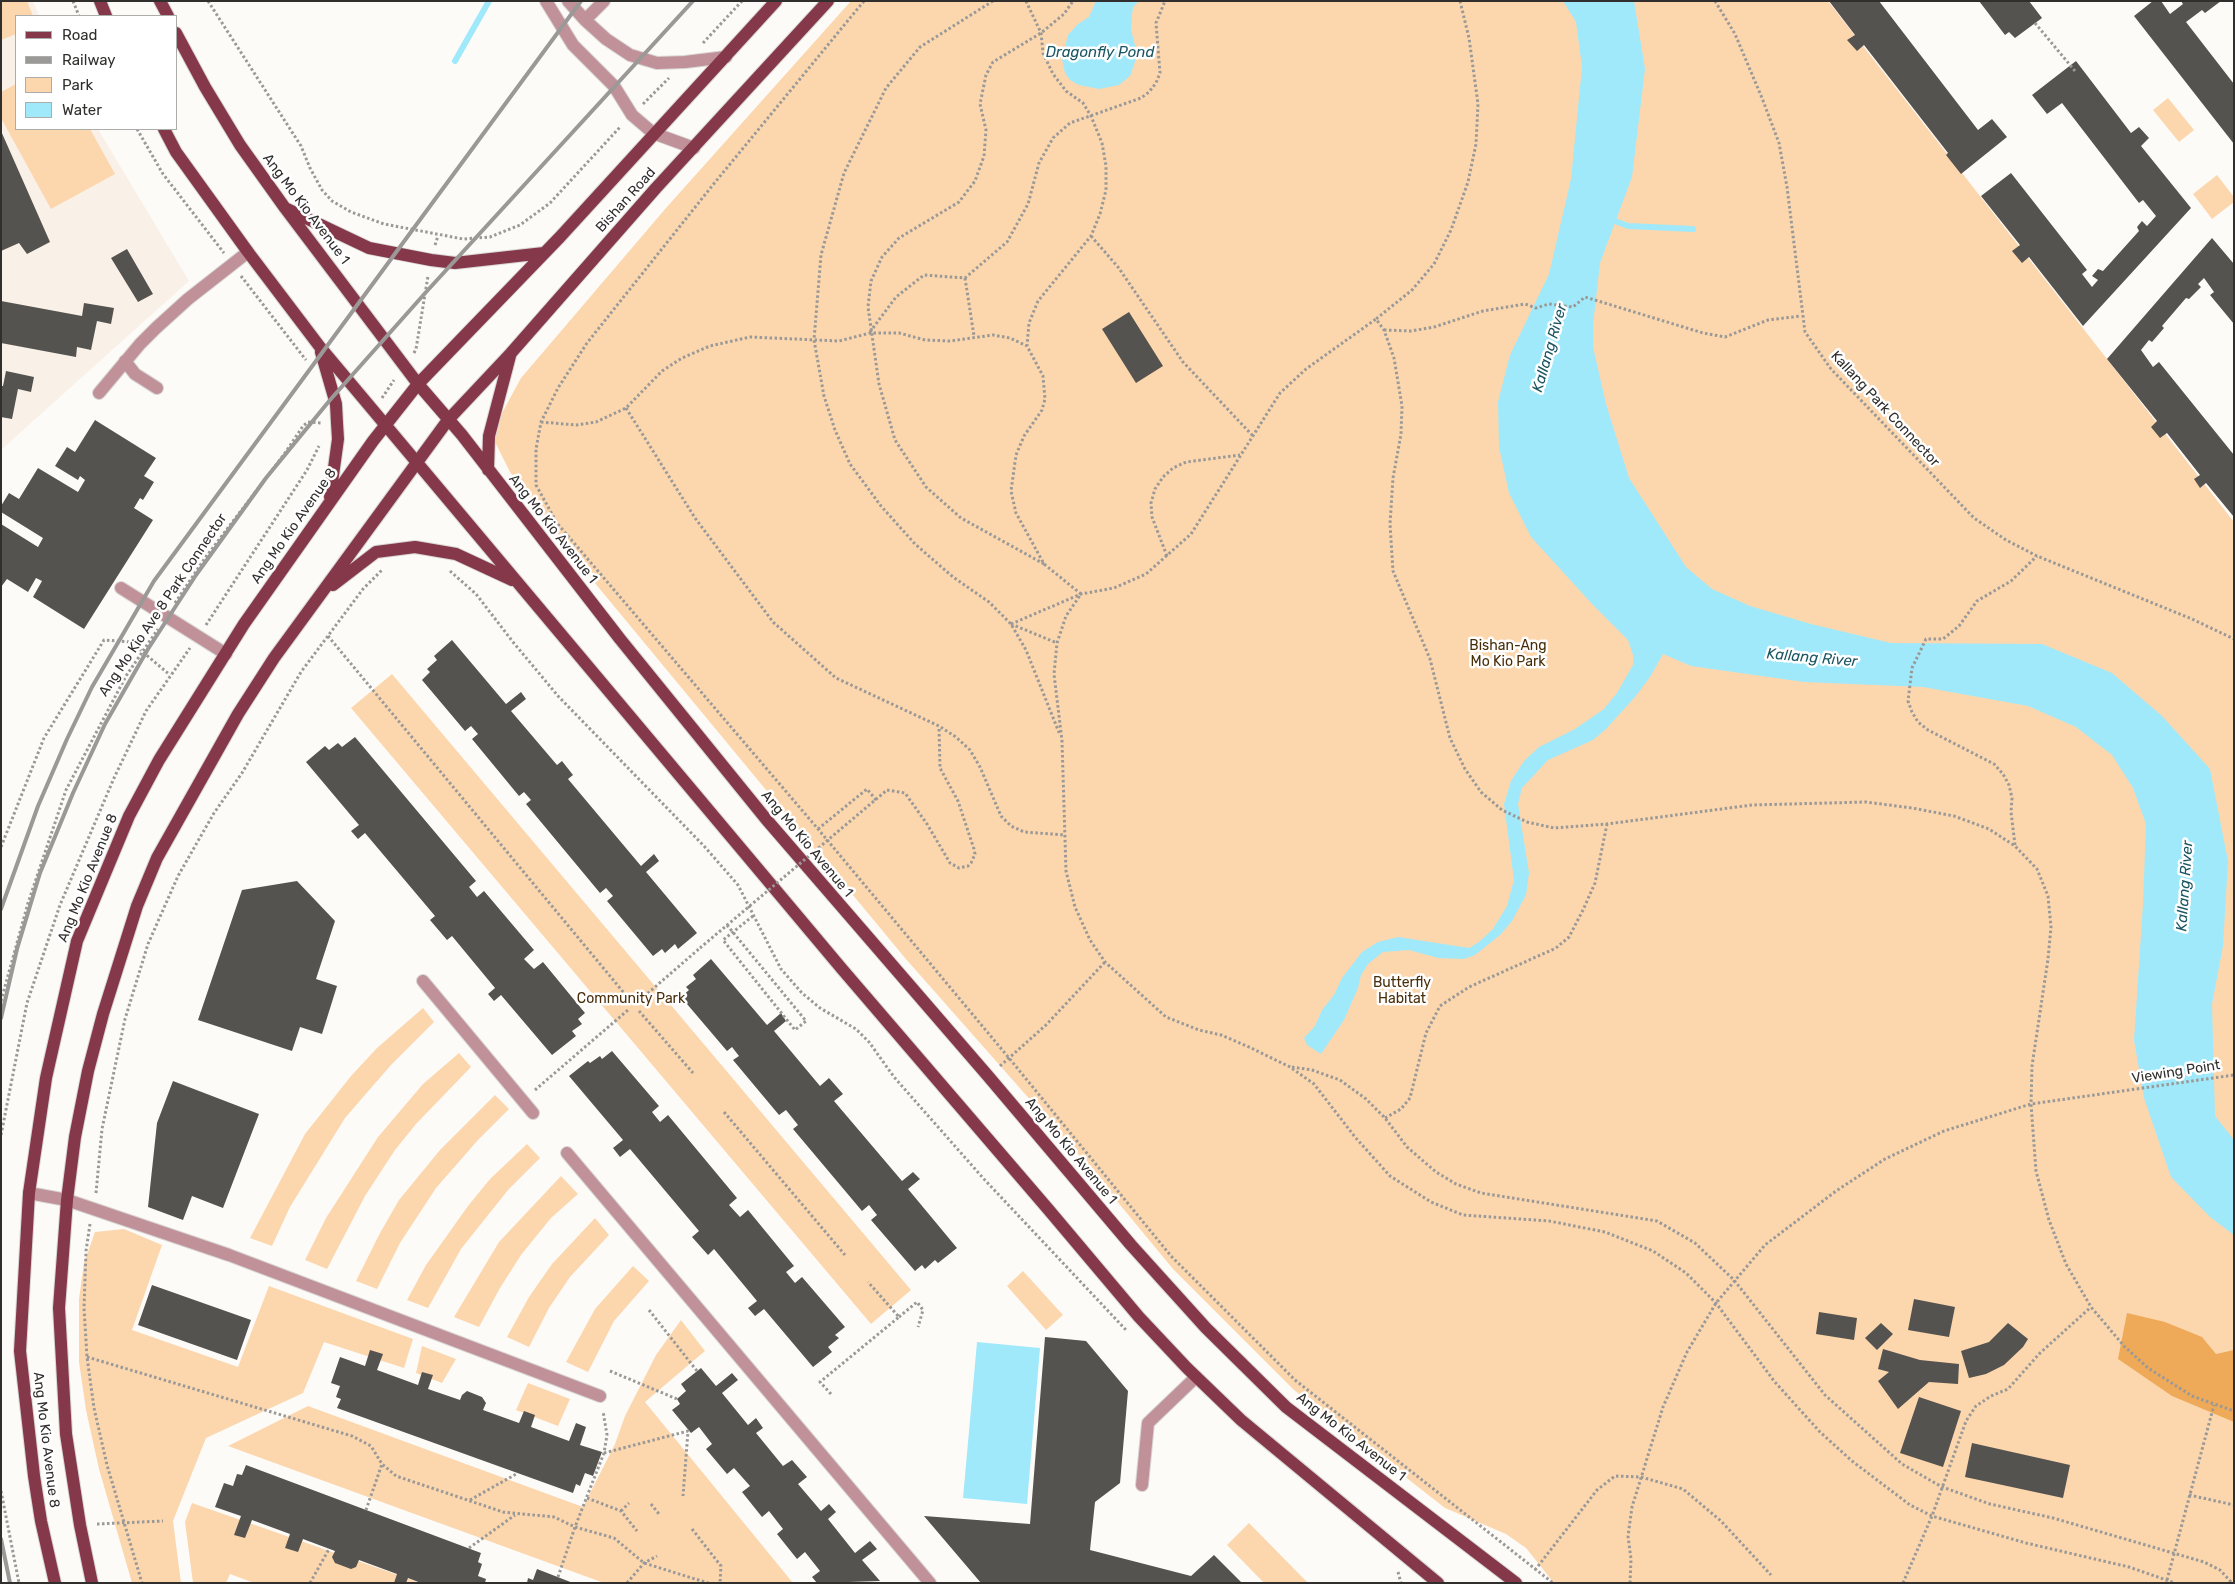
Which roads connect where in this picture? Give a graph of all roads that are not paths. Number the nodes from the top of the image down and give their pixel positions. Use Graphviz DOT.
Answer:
graph roads {
  1 [pos="100,1"];
  2 [pos="160,1"];
  3 [pos="546,1"];
  4 [pos="568,1"];
  5 [pos="604,1"];
  6 [pos="776,1"];
  7 [pos="828,1"];
  8 [pos="106,15"];
  9 [pos="167,15"];
  10 [pos="585,20"];
  11 [pos="178,37"];
  12 [pos="726,57"];
  13 [pos="165,130"];
  14 [pos="653,133"];
  15 [pos="694,148"];
  16 [pos="285,208"];
  17 [pos="248,252"];
  18 [pos="544,253"];
  19 [pos="320,346"];
  20 [pos="511,353"];
  21 [pos="125,361"];
  22 [pos="418,384"];
  23 [pos="157,388"];
  24 [pos="99,393"];
  25 [pos="448,420"];
  26 [pos="386,424"];
  27 [pos="418,462"];
  28 [pos="488,470"];
  29 [pos="330,500"];
  30 [pos="517,582"];
  31 [pos="122,588"];
  32 [pos="322,593"];
  33 [pos="226,654"];
  34 [pos="423,981"];
  35 [pos="533,1112"];
  36 [pos="568,1153"];
  37 [pos="29,1193"];
  38 [pos="67,1200"];
  39 [pos="1196,1377"];
  40 [pos="600,1396"];
  41 [pos="1142,1485"];
  42 [pos="1434,1582"];
  43 [pos="55,1583"];
  44 [pos="92,1583"];
  45 [pos="930,1583"];
  46 [pos="1516,1583"];
  1 -- 8 [label="main road"];
  2 -- 9 [label="main road"];
  3 -- 14 [label="lane"];
  4 -- 10 [label="lane"];
  5 -- 10 [label="lane"];
  6 -- 12 [label="main road, Bishan Road"];
  7 -- 15 [label="main road, Bishan Road"];
  10 -- 12 [label="lane"];
  11 -- 16 [label="main road, Ang Mo Kio Avenue 1"];
  12 -- 14 [label="main road, Bishan Road"];
  13 -- 17 [label="main road"];
  14 -- 15 [label="lane"];
  14 -- 18 [label="main road, Bishan Road"];
  15 -- 20 [label="main road, Bishan Road"];
  16 -- 18 [label="main road"];
  16 -- 22 [label="main road, Ang Mo Kio Avenue 1"];
  17 -- 19 [label="main road"];
  17 -- 21 [label="lane"];
  18 -- 22 [label="main road, Bishan Road"];
  19 -- 26 [label="main road"];
  19 -- 29 [label="main road"];
  20 -- 25 [label="main road, Bishan Road"];
  20 -- 28 [label="main road"];
  21 -- 23 [label="lane"];
  21 -- 24 [label="lane"];
  22 -- 25 [label="main road, Ang Mo Kio Avenue 1"];
  22 -- 26 [label="main road, Ang Mo Kio Avenue 8"];
  25 -- 27 [label="main road, Ang Mo Kio Avenue 8"];
  25 -- 28 [label="main road, Ang Mo Kio Avenue 1"];
  26 -- 27 [label="main road"];
  26 -- 29 [label="main road, Ang Mo Kio Avenue 8"];
  27 -- 30 [label="main road"];
  27 -- 32 [label="main road, Ang Mo Kio Avenue 8"];
  28 -- 46 [label="main road, Ang Mo Kio Avenue 1"];
  29 -- 33 [label="main road, Ang Mo Kio Avenue 8"];
  30 -- 32 [label="main road"];
  30 -- 39 [label="main road"];
  31 -- 33 [label="lane"];
  32 -- 38 [label="main road, Ang Mo Kio Avenue 8"];
  33 -- 37 [label="main road, Ang Mo Kio Avenue 8"];
  34 -- 35 [label="lane"];
  36 -- 45 [label="lane"];
  37 -- 38 [label="lane"];
  37 -- 43 [label="main road, Ang Mo Kio Avenue 8"];
  38 -- 40 [label="lane"];
  38 -- 44 [label="main road, Ang Mo Kio Avenue 8"];
  39 -- 41 [label="lane"];
  39 -- 42 [label="main road"];
}
